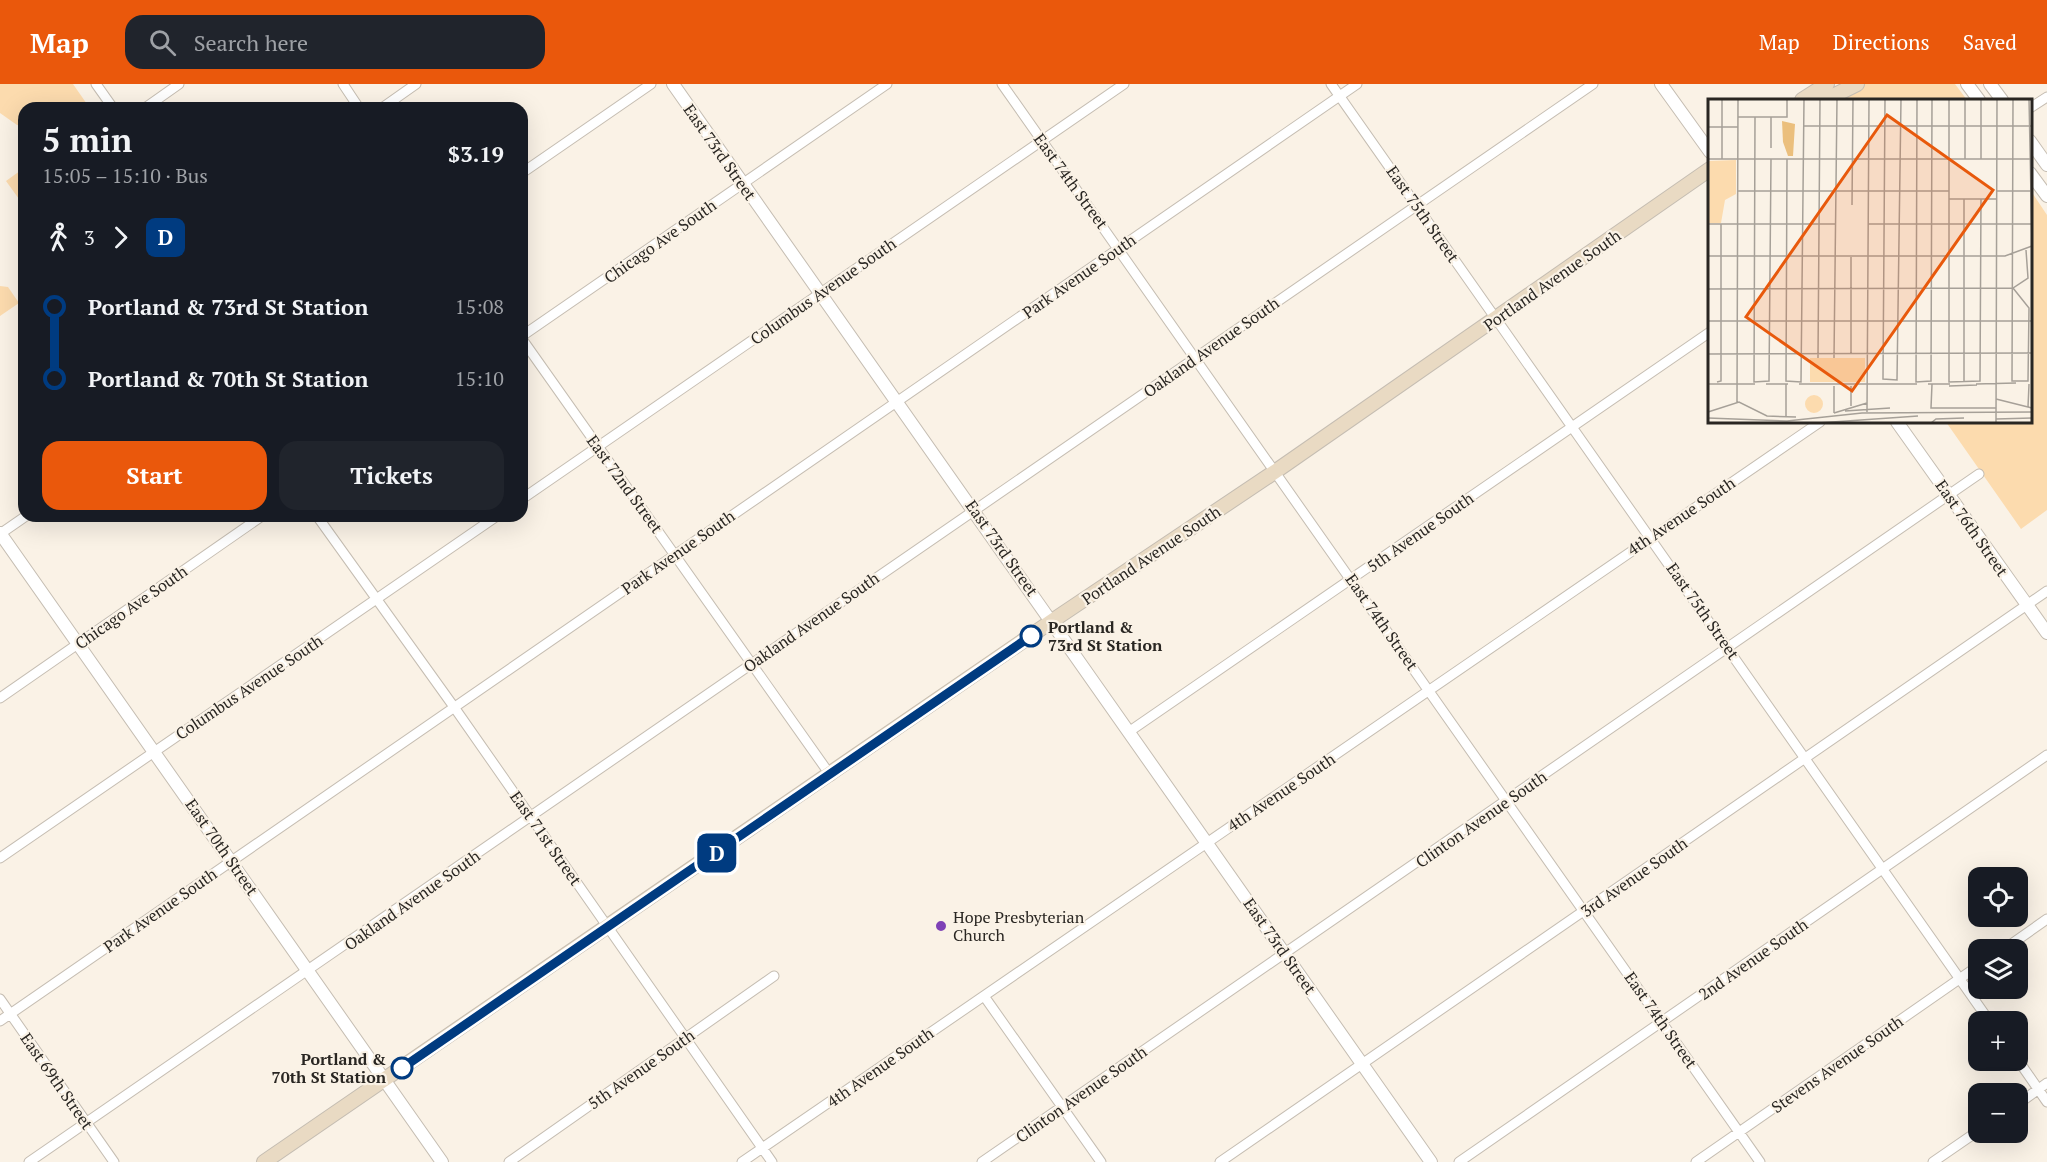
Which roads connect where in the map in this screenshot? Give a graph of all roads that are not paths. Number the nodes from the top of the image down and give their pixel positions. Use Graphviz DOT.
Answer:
graph roads {
  1 [pos="96,84"];
  2 [pos="179,84"];
  3 [pos="343,84"];
  4 [pos="416,84"];
  5 [pos="651,84"];
  6 [pos="673,84"];
  7 [pos="887,84"];
  8 [pos="1002,84"];
  9 [pos="1124,84"];
  10 [pos="1331,84"];
  11 [pos="1357,84"];
  12 [pos="1593,84"];
  13 [pos="1661,84"];
  14 [pos="1827,84"];
  15 [pos="1857,84"];
  16 [pos="1967,84"];
  17 [pos="1990,84"];
  18 [pos="1340,96"];
  19 [pos="2047,97"];
  20 [pos="1804,99"];
  21 [pos="1827,99"];
  22 [pos="1978,99"];
  23 [pos="2001,99"];
  24 [pos="109,102"];
  25 [pos="154,102"];
  26 [pos="355,102"];
  27 [pos="390,102"];
  28 [pos="2032,107"];
  29 [pos="1042,141"];
  30 [pos="2032,142"];
  31 [pos="1708,149"];
  32 [pos="2047,165"];
  33 [pos="528,169"];
  34 [pos="1708,170"];
  35 [pos="2032,174"];
  36 [pos="742,184"];
  37 [pos="2047,196"];
  38 [pos="1417,206"];
  39 [pos="1119,248"];
  40 [pos="820,293"];
  41 [pos="1496,319"];
  42 [pos="1708,333"];
  43 [pos="528,334"];
  44 [pos="528,347"];
  45 [pos="1196,358"];
  46 [pos="898,401"];
  47 [pos="1819,423"];
  48 [pos="1898,423"];
  49 [pos="1574,426"];
  50 [pos="598,447"];
  51 [pos="1276,471"];
  52 [pos="1979,474"];
  53 [pos="528,495"];
  54 [pos="1949,496"];
  55 [pos="975,510"];
  56 [pos="18,522"];
  57 [pos="253,522"];
  58 [pos="321,522"];
  59 [pos="488,522"];
  60 [pos="0,534"];
  61 [pos="1651,536"];
  62 [pos="676,554"];
  63 [pos="1352,579"];
  64 [pos="2047,591"];
  65 [pos="376,600"];
  66 [pos="2027,605"];
  67 [pos="1053,621"];
  68 [pos="2047,633"];
  69 [pos="78,643"];
  70 [pos="1728,647"];
  71 [pos="752,663"];
  72 [pos="1430,690"];
  73 [pos="0,698"];
  74 [pos="454,707"];
  75 [pos="1130,730"];
  76 [pos="154,751"];
  77 [pos="2047,755"];
  78 [pos="1806,758"];
  79 [pos="831,776"];
  80 [pos="1507,800"];
  81 [pos="531,816"];
  82 [pos="1208,842"];
  83 [pos="0,858"];
  84 [pos="231,861"];
  85 [pos="1883,868"];
  86 [pos="1585,912"];
  87 [pos="2047,919"];
  88 [pos="608,927"];
  89 [pos="2019,939"];
  90 [pos="1285,953"];
  91 [pos="309,971"];
  92 [pos="1968,973"];
  93 [pos="774,976"];
  94 [pos="1960,979"];
  95 [pos="984,996"];
  96 [pos="0,999"];
  97 [pos="1982,1011"];
  98 [pos="10,1014"];
  99 [pos="0,1021"];
  100 [pos="1662,1022"];
  101 [pos="685,1037"];
  102 [pos="1362,1064"];
  103 [pos="2026,1071"];
  104 [pos="385,1080"];
  105 [pos="2047,1083"];
  106 [pos="2038,1089"];
  107 [pos="2028,1096"];
  108 [pos="2047,1102"];
  109 [pos="1062,1107"];
  110 [pos="86,1123"];
  111 [pos="1740,1132"];
  112 [pos="1968,1138"];
  113 [pos="762,1148"];
  114 [pos="29,1162"];
  115 [pos="114,1162"];
  116 [pos="264,1162"];
  117 [pos="442,1162"];
  118 [pos="509,1162"];
  119 [pos="742,1162"];
  120 [pos="772,1162"];
  121 [pos="982,1162"];
  122 [pos="1101,1162"];
  123 [pos="1220,1162"];
  124 [pos="1431,1162"];
  125 [pos="1459,1162"];
  126 [pos="1696,1162"];
  127 [pos="1761,1162"];
  128 [pos="1933,1162"];
  1 -- 24 [label="street"];
  2 -- 25 [label="street"];
  3 -- 26 [label="street"];
  4 -- 27 [label="street"];
  5 -- 33 [label="street"];
  6 -- 36 [label="street, East 73rd Street"];
  7 -- 36 [label="street, Chicago Ave South"];
  8 -- 29 [label="street, East 74th Street"];
  9 -- 29 [label="street, Columbus Avenue South"];
  10 -- 18 [label="street, East 75th Street"];
  11 -- 18 [label="street, Park Avenue South"];
  12 -- 38 [label="street, Oakland Avenue South"];
  13 -- 31 [label="street"];
  14 -- 20 [label="main road"];
  15 -- 21 [label="main road"];
  16 -- 22 [label="street"];
  17 -- 23 [label="street"];
  18 -- 38 [label="street, East 75th Street"];
  18 -- 39 [label="street, Park Avenue South"];
  19 -- 28 [label="street"];
  29 -- 39 [label="street, East 74th Street"];
  29 -- 40 [label="street, Columbus Avenue South"];
  30 -- 32 [label="street"];
  34 -- 41 [label="main road, Portland Avenue South"];
  35 -- 37 [label="street"];
  36 -- 40 [label="street, East 73rd Street"];
  36 -- 43 [label="street, Chicago Ave South"];
  38 -- 41 [label="street, East 75th Street"];
  38 -- 45 [label="street, Oakland Avenue South"];
  39 -- 45 [label="street, East 74th Street"];
  39 -- 46 [label="street, Park Avenue South"];
  40 -- 46 [label="street, East 73rd Street"];
  40 -- 50 [label="street, Columbus Avenue South"];
  41 -- 49 [label="street, East 75th Street"];
  41 -- 51 [label="main road, Portland Avenue South"];
  42 -- 49 [label="street, 5th Avenue South"];
  44 -- 50 [label="street, East 72nd Street"];
  45 -- 51 [label="street, East 74th Street"];
  45 -- 55 [label="street, Oakland Avenue South"];
  46 -- 55 [label="street, East 73rd Street"];
  46 -- 62 [label="street, Park Avenue South"];
  47 -- 61 [label="street, 4th Avenue South"];
  48 -- 54 [label="street, East 76th Street"];
  49 -- 61 [label="street, East 75th Street"];
  49 -- 63 [label="street, 5th Avenue South"];
  50 -- 53 [label="street, Columbus Avenue South"];
  50 -- 62 [label="street, East 72nd Street"];
  51 -- 63 [label="street, East 74th Street"];
  51 -- 67 [label="main road, Portland Avenue South"];
  52 -- 54 [label="street, Clinton Avenue South"];
  54 -- 66 [label="street, East 76th Street"];
  54 -- 70 [label="street, Clinton Avenue South"];
  55 -- 67 [label="street, East 73rd Street"];
  55 -- 71 [label="street, Oakland Avenue South"];
  56 -- 60 [label="street"];
  57 -- 69 [label="street, Chicago Ave South"];
  58 -- 65 [label="street, East 71st Street"];
  59 -- 65 [label="street, Columbus Avenue South"];
  60 -- 69 [label="street, East 70th Street"];
  61 -- 70 [label="street, East 75th Street"];
  61 -- 72 [label="street, 4th Avenue South"];
  62 -- 71 [label="street, East 72nd Street"];
  62 -- 74 [label="street, Park Avenue South"];
  63 -- 72 [label="street, East 74th Street"];
  63 -- 75 [label="street, 5th Avenue South"];
  64 -- 66 [label="street, 3rd Avenue South"];
  65 -- 74 [label="street, East 71st Street"];
  65 -- 76 [label="street, Columbus Avenue South"];
  66 -- 68 [label="street, East 76th Street"];
  66 -- 78 [label="street, 3rd Avenue South"];
  67 -- 75 [label="street, East 73rd Street"];
  67 -- 79 [label="main road, Portland Avenue South"];
  69 -- 73 [label="street, Chicago Ave South"];
  69 -- 76 [label="street, East 70th Street"];
  70 -- 78 [label="street, East 75th Street"];
  70 -- 80 [label="street, Clinton Avenue South"];
  71 -- 79 [label="street, East 72nd Street"];
  71 -- 81 [label="street, Oakland Avenue South"];
  72 -- 80 [label="street, East 74th Street"];
  72 -- 82 [label="street, 4th Avenue South"];
  74 -- 81 [label="street, East 71st Street"];
  74 -- 84 [label="street, Park Avenue South"];
  75 -- 82 [label="street, East 73rd Street"];
  76 -- 83 [label="street, Columbus Avenue South"];
  76 -- 84 [label="street, East 70th Street"];
  77 -- 85 [label="street, 2nd Avenue South"];
  78 -- 85 [label="street, East 75th Street"];
  78 -- 86 [label="street, 3rd Avenue South"];
  79 -- 88 [label="main road, Portland Avenue South"];
  80 -- 86 [label="street, East 74th Street"];
  80 -- 90 [label="street, Clinton Avenue South"];
  81 -- 88 [label="street, East 71st Street"];
  81 -- 91 [label="street, Oakland Avenue South"];
  82 -- 90 [label="street, East 73rd Street"];
  82 -- 95 [label="street, 4th Avenue South"];
  84 -- 91 [label="street, East 70th Street"];
  84 -- 98 [label="street, Park Avenue South"];
  85 -- 94 [label="street, East 75th Street"];
  85 -- 100 [label="street, 2nd Avenue South"];
  86 -- 100 [label="street, East 74th Street"];
  86 -- 102 [label="street, 3rd Avenue South"];
  87 -- 89 [label="street"];
  88 -- 101 [label="street, East 71st Street"];
  88 -- 104 [label="main road, Portland Avenue South"];
  90 -- 102 [label="street, East 73rd Street"];
  90 -- 109 [label="street, Clinton Avenue South"];
  91 -- 104 [label="street, East 70th Street"];
  91 -- 110 [label="street, Oakland Avenue South"];
  92 -- 94 [label="street, Stevens Avenue South"];
  93 -- 101 [label="street, 5th Avenue South"];
  94 -- 97 [label="street, East 75th Street"];
  94 -- 111 [label="street, Stevens Avenue South"];
  95 -- 109 [label="street"];
  95 -- 113 [label="street, 4th Avenue South"];
  96 -- 98 [label="street, East 69th Street"];
  98 -- 99 [label="street, Park Avenue South"];
  98 -- 110 [label="street, East 69th Street"];
  100 -- 111 [label="street, East 74th Street"];
  100 -- 125 [label="street, 2nd Avenue South"];
  101 -- 113 [label="street, East 71st Street"];
  101 -- 118 [label="street, 5th Avenue South"];
  102 -- 123 [label="street, 3rd Avenue South"];
  102 -- 124 [label="street, East 73rd Street"];
  103 -- 106 [label="street"];
  104 -- 116 [label="main road, Portland Avenue South"];
  104 -- 117 [label="street, East 70th Street"];
  105 -- 106 [label="street"];
  106 -- 107 [label="street"];
  106 -- 108 [label="street"];
  109 -- 121 [label="street, Clinton Avenue South"];
  109 -- 122 [label="street"];
  110 -- 114 [label="street, Oakland Avenue South"];
  110 -- 115 [label="street, East 69th Street"];
  111 -- 126 [label="street, Stevens Avenue South"];
  111 -- 127 [label="street, East 74th Street"];
  112 -- 128 [label="street"];
  113 -- 119 [label="street, 4th Avenue South"];
  113 -- 120 [label="street, East 71st Street"];
}
